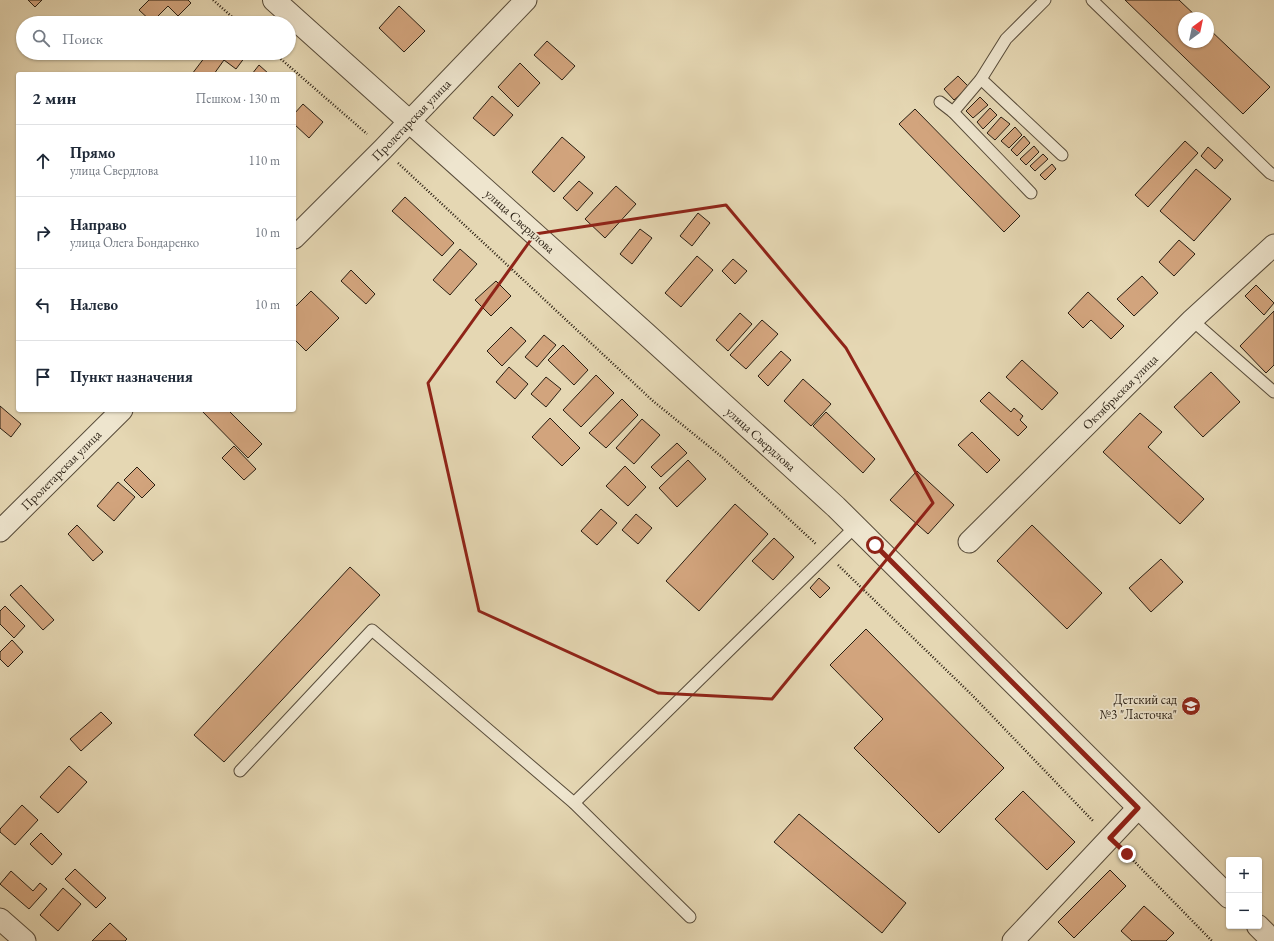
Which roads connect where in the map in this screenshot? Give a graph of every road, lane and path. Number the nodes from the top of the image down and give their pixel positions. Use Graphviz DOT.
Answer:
graph roads {
  1 [pos="213,0"];
  2 [pos="274,0"];
  3 [pos="526,0"];
  4 [pos="1045,0"];
  5 [pos="1092,0"];
  6 [pos="231,16"];
  7 [pos="292,16"];
  8 [pos="296,20"];
  9 [pos="282,60"];
  10 [pos="296,72"];
  11 [pos="296,72"];
  12 [pos="981,79"];
  13 [pos="940,102"];
  14 [pos="953,112"];
  15 [pos="409,122"];
  16 [pos="383,149"];
  17 [pos="1062,155"];
  18 [pos="1274,175"];
  19 [pos="1031,193"];
  20 [pos="296,236"];
  21 [pos="1274,245"];
  22 [pos="1192,320"];
  23 [pos="1274,392"];
  24 [pos="120,412"];
  25 [pos="856,526"];
  26 [pos="0,531"];
  27 [pos="969,542"];
  28 [pos="827,554"];
  29 [pos="240,771"];
  30 [pos="574,803"];
  31 [pos="1138,808"];
  32 [pos="1110,838"];
  33 [pos="1226,894"];
  34 [pos="690,917"];
  35 [pos="0,919"];
  36 [pos="1261,929"];
  37 [pos="25,941"];
  38 [pos="1013,941"];
  39 [pos="1212,941"];
  40 [pos="1273,941"];
  1 -- 6 [label="path"];
  2 -- 7 [label="street, улица Свердлова"];
  3 -- 15 [label="street, Пролетарская улица"];
  4 -- 12 [label="lane"];
  5 -- 18 [label="lane"];
  8 -- 15 [label="street, улица Свердлова"];
  9 -- 10 [label="path"];
  11 -- 16 [label="path"];
  12 -- 14 [label="lane"];
  12 -- 17 [label="lane"];
  13 -- 14 [label="lane"];
  14 -- 19 [label="lane"];
  15 -- 16 [label="street, Пролетарская улица"];
  15 -- 25 [label="street, улица Свердлова"];
  16 -- 20 [label="street, Пролетарская улица"];
  16 -- 28 [label="path"];
  21 -- 22 [label="street, Октябрьская улица"];
  22 -- 23 [label="lane"];
  22 -- 27 [label="street, Октябрьская улица"];
  24 -- 26 [label="street, Пролетарская улица"];
  25 -- 28 [label="lane"];
  25 -- 31 [label="street, улица Свердлова"];
  28 -- 30 [label="lane"];
  28 -- 32 [label="path"];
  29 -- 30 [label="lane"];
  30 -- 34 [label="lane"];
  31 -- 32 [label="street"];
  31 -- 33 [label="street, улица Свердлова"];
  32 -- 38 [label="street"];
  32 -- 39 [label="path"];
  35 -- 37 [label="street"];
  36 -- 40 [label="street"];
}
